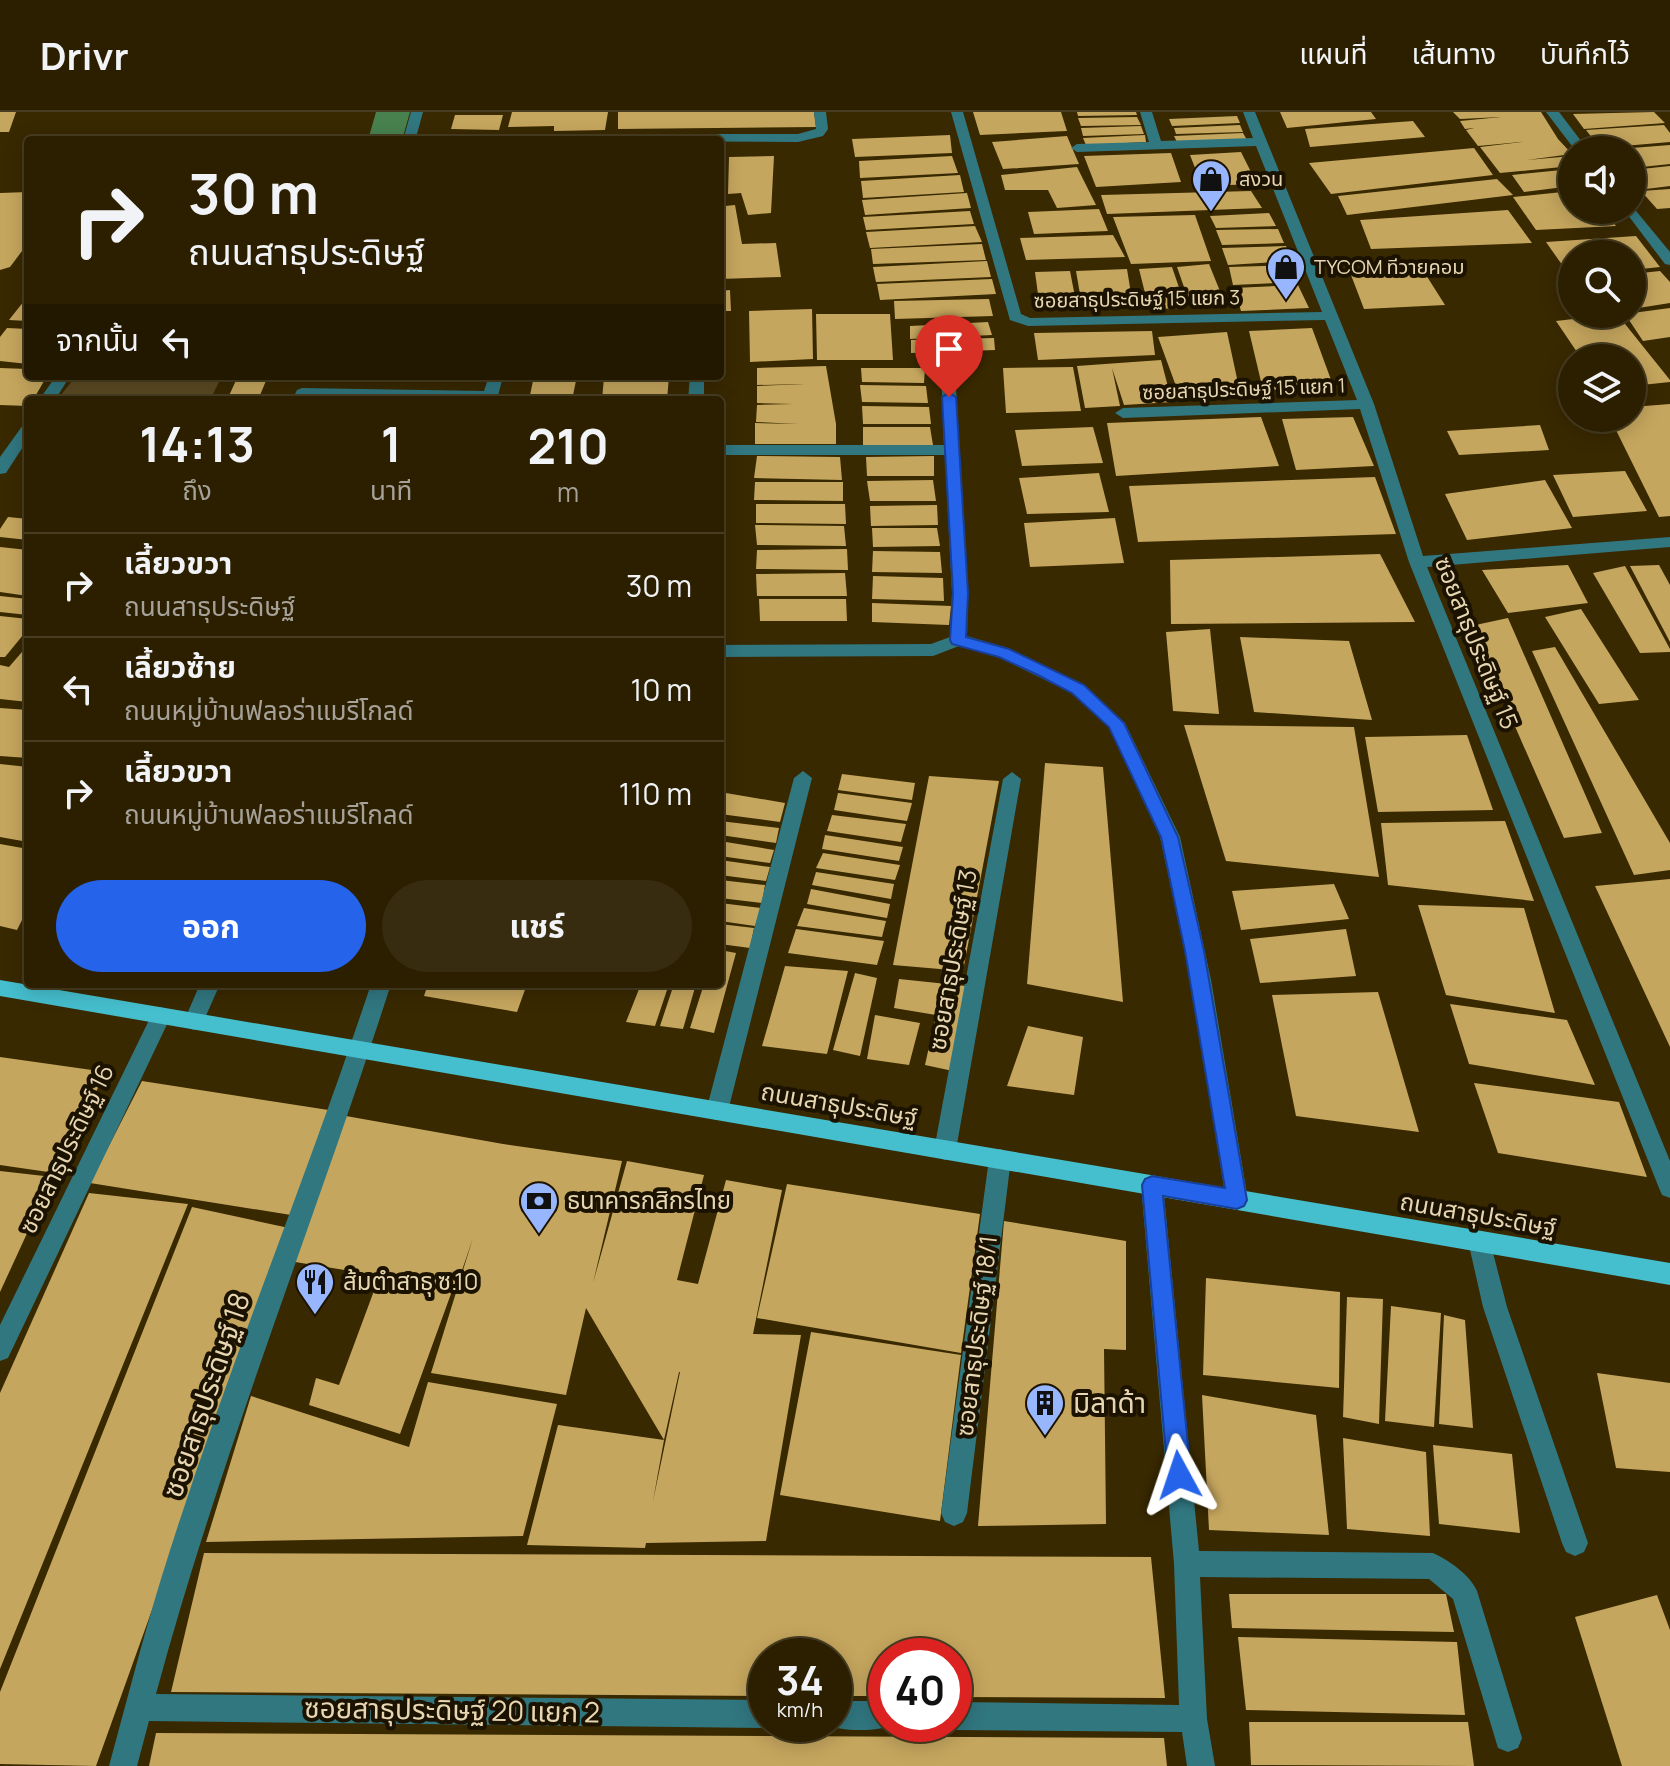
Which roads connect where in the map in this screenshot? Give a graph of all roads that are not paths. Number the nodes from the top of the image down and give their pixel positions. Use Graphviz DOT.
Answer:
graph roads {
  1 [pos="417,112"];
  2 [pos="820,112"];
  3 [pos="957,112"];
  4 [pos="1146,112"];
  5 [pos="1249,112"];
  6 [pos="1552,112"];
  7 [pos="410,136"];
  8 [pos="1571,136"];
  9 [pos="724,138"];
  10 [pos="1262,142"];
  11 [pos="1156,145"];
  12 [pos="1077,148"];
  13 [pos="1642,224"];
  14 [pos="1670,261"];
  15 [pos="1330,316"];
  16 [pos="948,371"];
  17 [pos="301,396"];
  18 [pos="415,396"];
  19 [pos="1366,404"];
  20 [pos="1123,413"];
  21 [pos="24,434"];
  22 [pos="724,450"];
  23 [pos="952,450"];
  24 [pos="0,469"];
  25 [pos="1670,542"];
  26 [pos="1417,562"];
  27 [pos="958,640"];
  28 [pos="724,651"];
  29 [pos="803,778"];
  30 [pos="1012,779"];
  31 [pos="0,988"];
  32 [pos="208,988"];
  33 [pos="380,988"];
  34 [pos="161,1016"];
  35 [pos="194,1021"];
  36 [pos="361,1050"];
  37 [pos="717,1111"];
  38 [pos="945,1150"];
  39 [pos="1000,1159"];
  40 [pos="1152,1185"];
  41 [pos="1670,1188"];
  42 [pos="1237,1200"];
  43 [pos="1479,1241"];
  44 [pos="1670,1274"];
  45 [pos="0,1350"];
  46 [pos="954,1513"];
  47 [pos="1575,1543"];
  48 [pos="1187,1564"];
  49 [pos="138,1707"];
  50 [pos="748,1714"];
  51 [pos="972,1716"];
  52 [pos="1193,1719"];
  53 [pos="1508,1738"];
  54 [pos="123,1766"];
  55 [pos="1201,1766"];
  1 -- 7 [label="street"];
  2 -- 9 [label="street"];
  3 -- 15 [label="street, ซอยสาธุประดิษฐ์ 15 แยก 3"];
  4 -- 11 [label="street"];
  5 -- 10 [label="street, ซอยสาธุประดิษฐ์ 15"];
  6 -- 8 [label="street"];
  10 -- 11 [label="street"];
  10 -- 15 [label="street, ซอยสาธุประดิษฐ์ 15"];
  11 -- 12 [label="street"];
  13 -- 14 [label="street"];
  15 -- 19 [label="street, ซอยสาธุประดิษฐ์ 15"];
  16 -- 23 [label="street"];
  17 -- 18 [label="street"];
  19 -- 20 [label="street, ซอยสาธุประดิษฐ์ 15 แยก 1"];
  19 -- 26 [label="street, ซอยสาธุประดิษฐ์ 15"];
  21 -- 24 [label="street"];
  22 -- 23 [label="street"];
  23 -- 27 [label="street"];
  25 -- 26 [label="street"];
  26 -- 41 [label="street, ซอยสาธุประดิษฐ์ 15"];
  27 -- 28 [label="street"];
  27 -- 42 [label="street"];
  29 -- 37 [label="street"];
  30 -- 38 [label="street, ซอยสาธุประดิษฐ์ 13"];
  31 -- 34 [label="main road, ถนนสาธุประดิษฐ์"];
  32 -- 35 [label="street"];
  33 -- 36 [label="street, ซอยสาธุประดิษฐ์ 18"];
  34 -- 35 [label="main road, ถนนสาธุประดิษฐ์"];
  34 -- 45 [label="street, ซอยสาธุประดิษฐ์ 16"];
  35 -- 36 [label="main road, ถนนสาธุประดิษฐ์"];
  36 -- 37 [label="main road, ถนนสาธุประดิษฐ์"];
  36 -- 49 [label="street, ซอยสาธุประดิษฐ์ 18"];
  37 -- 38 [label="main road, ถนนสาธุประดิษฐ์"];
  38 -- 39 [label="main road, ถนนสาธุประดิษฐ์"];
  39 -- 40 [label="main road, ถนนสาธุประดิษฐ์"];
  39 -- 46 [label="street, ซอยสาธุประดิษฐ์ 18/1"];
  40 -- 42 [label="main road, ถนนสาธุประดิษฐ์"];
  40 -- 48 [label="street"];
  42 -- 43 [label="main road, ถนนสาธุประดิษฐ์"];
  43 -- 44 [label="main road, ถนนสาธุประดิษฐ์"];
  43 -- 47 [label="street"];
  48 -- 52 [label="street"];
  48 -- 53 [label="street"];
  49 -- 50 [label="street, ซอยสาธุประดิษฐ์ 20 แยก 2"];
  49 -- 54 [label="street, ซอยสาธุประดิษฐ์ 18"];
  51 -- 52 [label="street"];
  52 -- 55 [label="street"];
}
